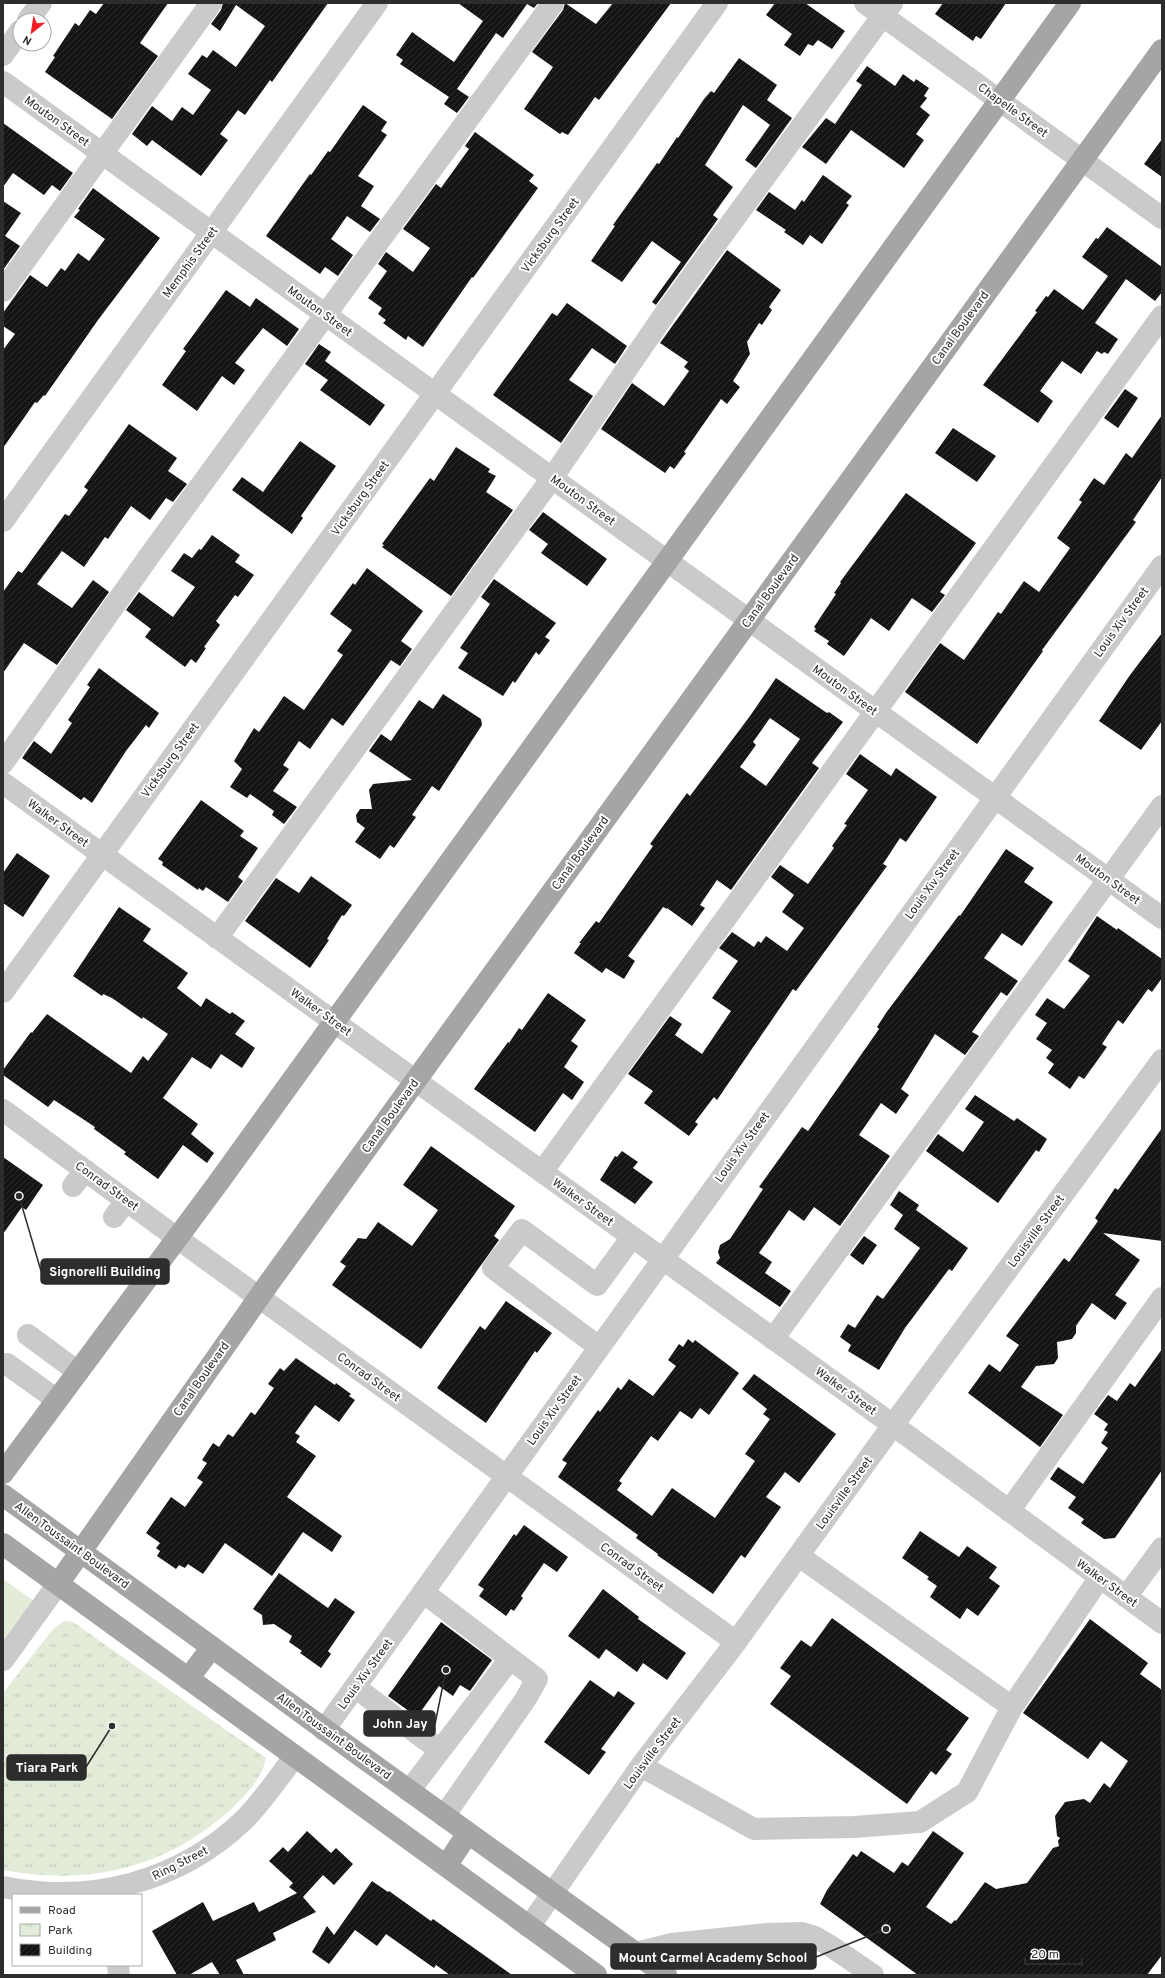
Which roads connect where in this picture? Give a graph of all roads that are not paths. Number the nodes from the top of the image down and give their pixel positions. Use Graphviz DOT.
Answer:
graph roads {
  1 [pos="41,3"];
  2 [pos="211,3"];
  3 [pos="377,3"];
  4 [pos="553,3"];
  5 [pos="717,3"];
  6 [pos="865,3"];
  7 [pos="1070,3"];
  8 [pos="887,10"];
  9 [pos="34,12"];
  10 [pos="12,42"];
  11 [pos="1162,50"];
  12 [pos="3,55"];
  13 [pos="3,82"];
  14 [pos="1000,101"];
  15 [pos="103,154"];
  16 [pos="1082,160"];
  17 [pos="1162,218"];
  18 [pos="212,233"];
  19 [pos="3,291"];
  20 [pos="325,314"];
  21 [pos="1162,316"];
  22 [pos="436,394"];
  23 [pos="552,478"];
  24 [pos="3,521"];
  25 [pos="667,561"];
  26 [pos="1162,566"];
  27 [pos="749,620"];
  28 [pos="874,711"];
  29 [pos="3,763"];
  30 [pos="3,784"];
  31 [pos="994,797"];
  32 [pos="1162,806"];
  33 [pos="102,855"];
  34 [pos="1108,880"];
  35 [pos="1162,918"];
  36 [pos="217,938"];
  37 [pos="3,992"];
  38 [pos="334,1022"];
  39 [pos="1162,1060"];
  40 [pos="416,1081"];
  41 [pos="3,1110"];
  42 [pos="542,1172"];
  43 [pos="632,1237"];
  44 [pos="177,1238"];
  45 [pos="662,1259"];
  46 [pos="259,1296"];
  47 [pos="1162,1298"];
  48 [pos="28,1335"];
  49 [pos="773,1339"];
  50 [pos="599,1347"];
  51 [pos="7,1364"];
  52 [pos="78,1372"];
  53 [pos="57,1400"];
  54 [pos="893,1425"];
  55 [pos="3,1473"];
  56 [pos="506,1476"];
  57 [pos="3,1495"];
  58 [pos="1009,1510"];
  59 [pos="3,1544"];
  60 [pos="1162,1548"];
  61 [pos="81,1551"];
  62 [pos="799,1556"];
  63 [pos="1100,1577"];
  64 [pos="58,1584"];
  65 [pos="423,1592"];
  66 [pos="1126,1597"];
  67 [pos="1162,1623"];
  68 [pos="736,1642"];
  69 [pos="212,1647"];
  70 [pos="510,1659"];
  71 [pos="3,1660"];
  72 [pos="188,1678"];
  73 [pos="355,1688"];
  74 [pos="1012,1707"];
  75 [pos="324,1730"];
  76 [pos="440,1750"];
  77 [pos="295,1756"];
  78 [pos="641,1766"];
  79 [pos="409,1791"];
  80 [pos="444,1816"];
  81 [pos="468,1833"];
  82 [pos="446,1866"];
  83 [pos="3,1887"];
  84 [pos="107,1892"];
  85 [pos="552,1893"];
  86 [pos="529,1927"];
  87 [pos="636,1953"];
  88 [pos="596,1975"];
  89 [pos="666,1975"];
  90 [pos="873,1975"];
  1 -- 9 [label="street"];
  2 -- 15 [label="street"];
  3 -- 18 [label="street, Memphis Street"];
  4 -- 20 [label="street"];
  5 -- 22 [label="street, Vicksburg Street"];
  6 -- 8 [label="street, Chapelle Street"];
  7 -- 14 [label="main road"];
  8 -- 14 [label="street, Chapelle Street"];
  8 -- 23 [label="street"];
  10 -- 12 [label="street"];
  11 -- 16 [label="main road, Canal Boulevard"];
  13 -- 15 [label="street, Mouton Street"];
  14 -- 16 [label="street, Chapelle Street"];
  14 -- 25 [label="main road"];
  15 -- 18 [label="street, Mouton Street"];
  15 -- 19 [label="street"];
  16 -- 17 [label="street, Chapelle Street"];
  16 -- 27 [label="main road, Canal Boulevard"];
  18 -- 20 [label="street, Mouton Street"];
  18 -- 24 [label="street, Memphis Street"];
  20 -- 22 [label="street, Mouton Street"];
  20 -- 29 [label="street"];
  21 -- 28 [label="street"];
  22 -- 23 [label="street, Mouton Street"];
  22 -- 33 [label="street, Vicksburg Street"];
  23 -- 25 [label="street, Mouton Street"];
  23 -- 36 [label="street"];
  25 -- 27 [label="street, Mouton Street"];
  25 -- 38 [label="main road"];
  26 -- 31 [label="street, Louis Xiv Street"];
  27 -- 28 [label="street, Mouton Street"];
  27 -- 40 [label="main road, Canal Boulevard"];
  28 -- 31 [label="street, Mouton Street"];
  28 -- 42 [label="street"];
  30 -- 33 [label="street, Walker Street"];
  31 -- 34 [label="street, Mouton Street"];
  31 -- 45 [label="street, Louis Xiv Street"];
  32 -- 34 [label="street"];
  33 -- 36 [label="street, Walker Street"];
  33 -- 37 [label="street, Vicksburg Street"];
  34 -- 35 [label="street, Mouton Street"];
  34 -- 49 [label="street"];
  36 -- 38 [label="street, Walker Street"];
  38 -- 40 [label="street, Walker Street"];
  38 -- 44 [label="main road"];
  39 -- 54 [label="street, Louisville Street"];
  40 -- 42 [label="street, Walker Street"];
  40 -- 46 [label="main road, Canal Boulevard"];
  41 -- 44 [label="street, Conrad Street"];
  42 -- 43 [label="street, Walker Street"];
  43 -- 45 [label="street, Walker Street"];
  43 -- 50 [label="street"];
  44 -- 46 [label="street, Conrad Street"];
  44 -- 52 [label="main road"];
  45 -- 49 [label="street, Walker Street"];
  45 -- 50 [label="street, Louis Xiv Street"];
  46 -- 56 [label="street, Conrad Street"];
  46 -- 61 [label="main road, Canal Boulevard"];
  47 -- 58 [label="street"];
  48 -- 52 [label="street"];
  49 -- 54 [label="street, Walker Street"];
  50 -- 56 [label="street, Louis Xiv Street"];
  51 -- 53 [label="street"];
  52 -- 53 [label="main road"];
  53 -- 55 [label="main road"];
  54 -- 58 [label="street, Walker Street"];
  54 -- 62 [label="street, Louisville Street"];
  56 -- 65 [label="street, Louis Xiv Street"];
  56 -- 68 [label="street, Conrad Street"];
  57 -- 61 [label="main road, Allen Toussaint Boulevard"];
  58 -- 63 [label="street, Walker Street"];
  59 -- 64 [label="main road"];
  60 -- 66 [label="street"];
  61 -- 64 [label="main road, Canal Boulevard"];
  61 -- 69 [label="main road, Allen Toussaint Boulevard"];
  62 -- 68 [label="street, Louisville Street"];
  62 -- 74 [label="street"];
  63 -- 66 [label="street, Walker Street"];
  63 -- 74 [label="street"];
  64 -- 71 [label="street, Canal Boulevard"];
  64 -- 72 [label="main road"];
  65 -- 70 [label="street"];
  65 -- 73 [label="street, Louis Xiv Street"];
  66 -- 67 [label="street, Walker Street"];
  68 -- 78 [label="street, Louisville Street"];
  69 -- 72 [label="main road"];
  69 -- 75 [label="main road, Allen Toussaint Boulevard"];
  70 -- 76 [label="street"];
  70 -- 80 [label="street"];
  72 -- 77 [label="main road"];
  73 -- 75 [label="street, Louis Xiv Street"];
  73 -- 76 [label="street"];
  74 -- 78 [label="street"];
  75 -- 79 [label="main road, Allen Toussaint Boulevard"];
  76 -- 79 [label="street"];
  77 -- 82 [label="main road"];
  77 -- 84 [label="street, Ring Street"];
  78 -- 85 [label="street, Louisville Street"];
  79 -- 80 [label="main road, Allen Toussaint Boulevard"];
  80 -- 81 [label="main road, Allen Toussaint Boulevard"];
  81 -- 82 [label="main road"];
  81 -- 85 [label="main road, Allen Toussaint Boulevard"];
  82 -- 86 [label="main road"];
  83 -- 84 [label="street, Ring Street"];
  85 -- 86 [label="street, Louisville Street"];
  85 -- 87 [label="main road, Allen Toussaint Boulevard"];
  86 -- 88 [label="main road"];
  87 -- 89 [label="main road, Allen Toussaint Boulevard"];
  87 -- 90 [label="street"];
}
